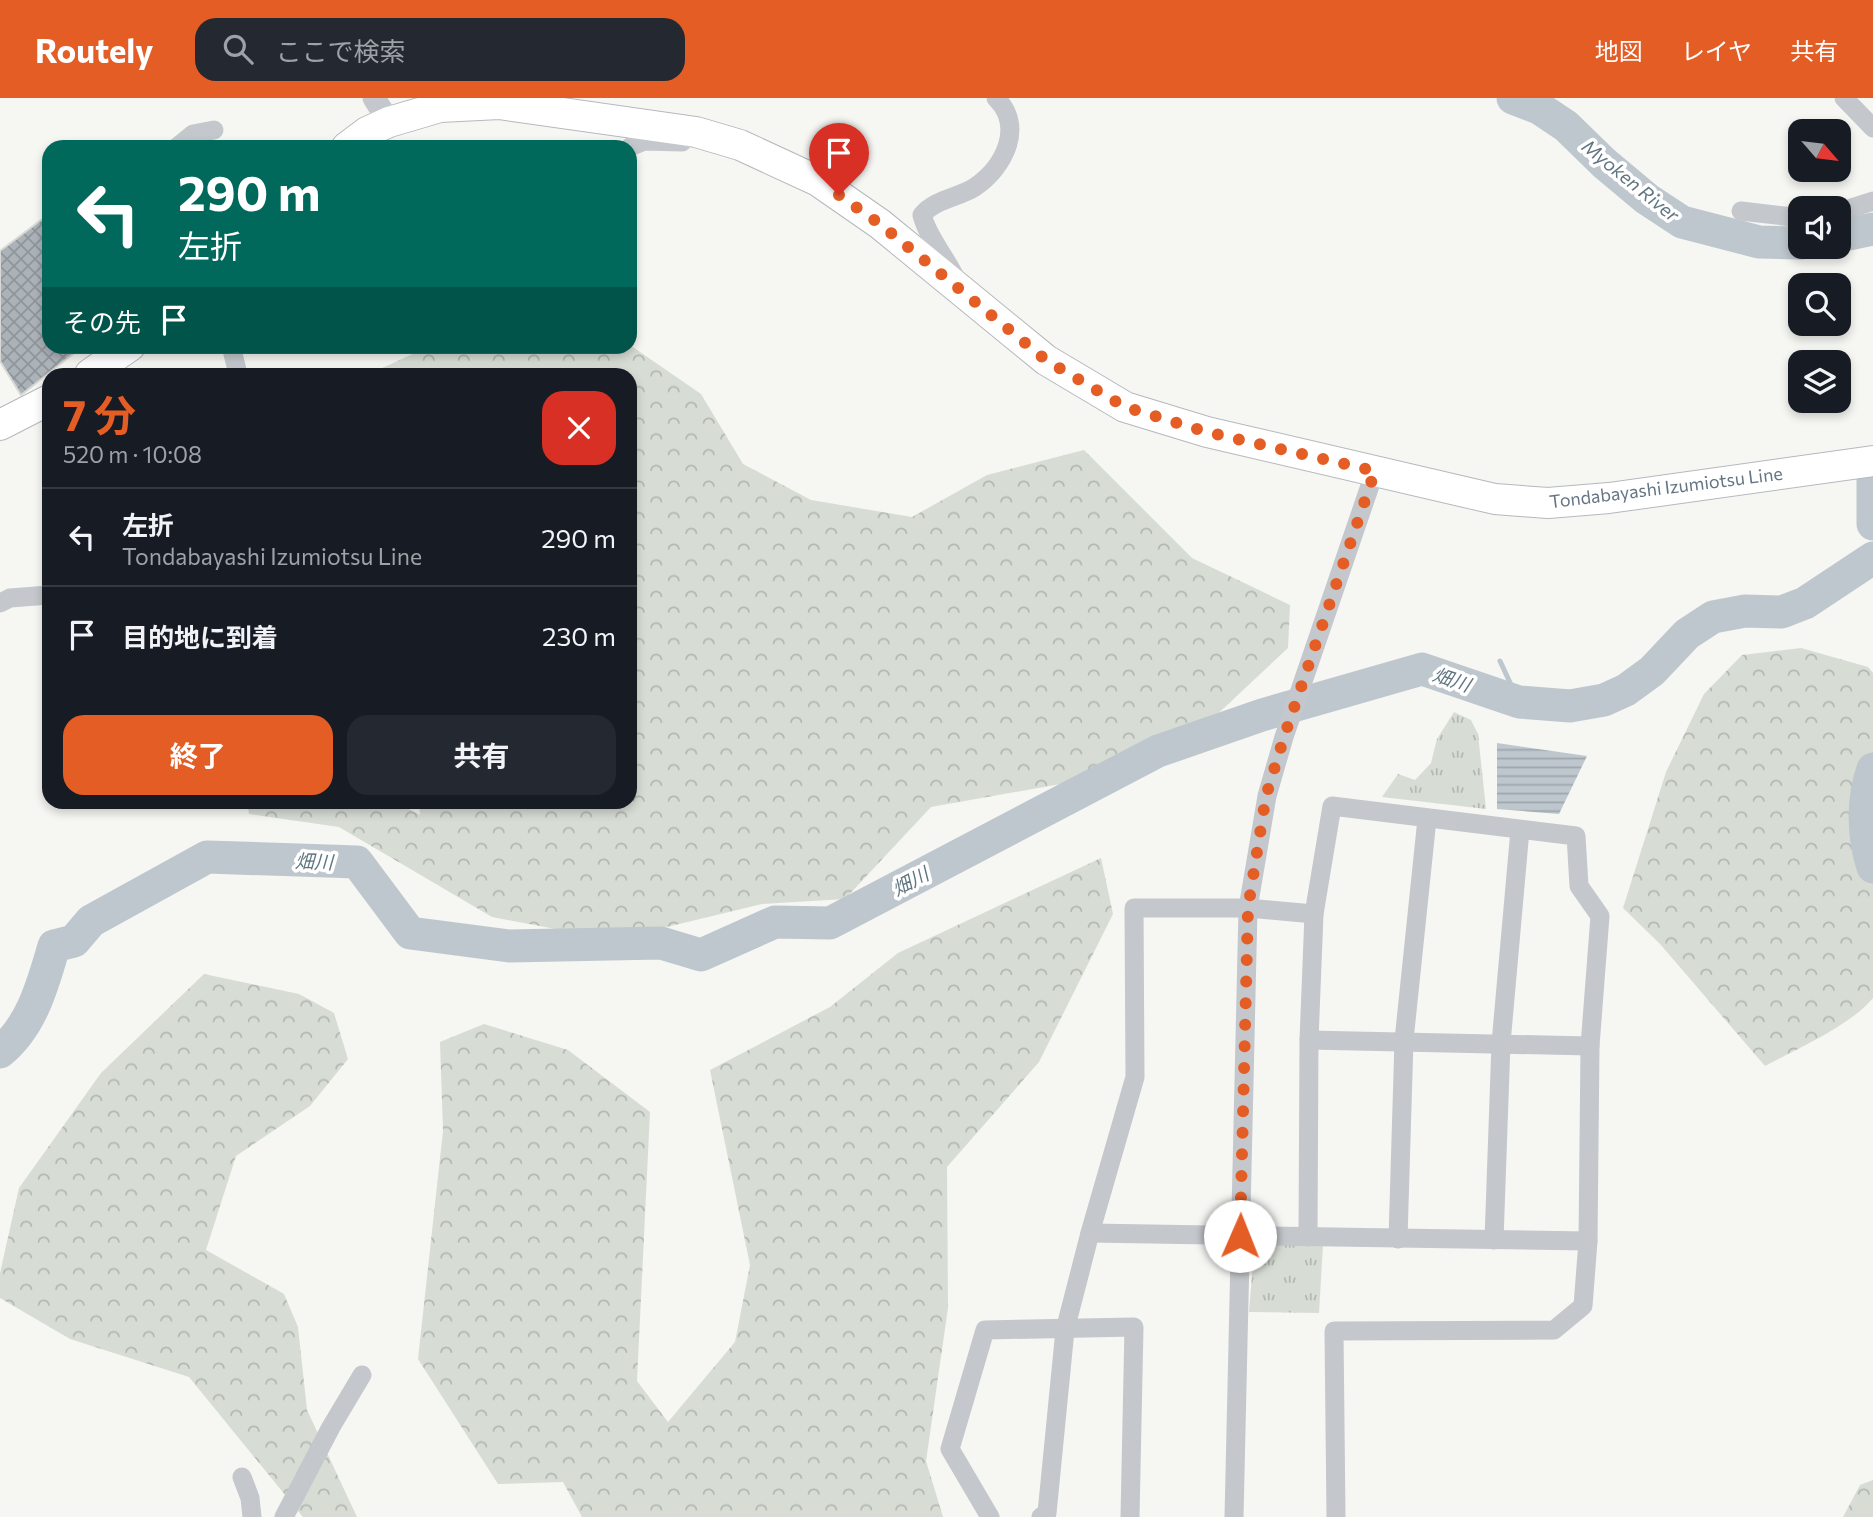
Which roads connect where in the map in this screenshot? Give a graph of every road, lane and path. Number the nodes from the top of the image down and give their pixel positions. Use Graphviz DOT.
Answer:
graph roads {
  1 [pos="996,98"];
  2 [pos="1844,98"];
  3 [pos="381,110"];
  4 [pos="1873,128"];
  5 [pos="214,130"];
  6 [pos="696,132"];
  7 [pos="186,140"];
  8 [pos="356,140"];
  9 [pos="637,144"];
  10 [pos="1873,201"];
  11 [pos="1851,208"];
  12 [pos="1741,211"];
  13 [pos="1788,216"];
  14 [pos="961,290"];
  15 [pos="119,354"];
  16 [pos="99,368"];
  17 [pos="42,404"];
  18 [pos="0,425"];
  19 [pos="1873,461"];
  20 [pos="1375,471"];
  21 [pos="42,596"];
  22 [pos="0,603"];
  23 [pos="1427,819"];
  24 [pos="1520,830"];
  25 [pos="1248,908"];
  26 [pos="1314,914"];
  27 [pos="1309,1040"];
  28 [pos="1404,1040"];
  29 [pos="1501,1042"];
  30 [pos="1590,1046"];
  31 [pos="1090,1233"];
  32 [pos="1240,1236"];
  33 [pos="1308,1237"];
  34 [pos="1398,1239"];
  35 [pos="1494,1240"];
  36 [pos="1588,1241"];
  37 [pos="1065,1330"];
  38 [pos="362,1375"];
  39 [pos="242,1477"];
  40 [pos="252,1517"];
  41 [pos="284,1517"];
  42 [pos="990,1517"];
  43 [pos="1041,1517"];
  44 [pos="1130,1517"];
  45 [pos="1234,1517"];
  46 [pos="1336,1517"];
  1 -- 14 [label="street"];
  2 -- 4 [label="street"];
  3 -- 6 [label="main road, Tondabayashi Izumiotsu Line"];
  3 -- 8 [label="main road, Tondabayashi Izumiotsu Line"];
  5 -- 7 [label="street"];
  6 -- 9 [label="street"];
  6 -- 14 [label="main road, Tondabayashi Izumiotsu Line"];
  10 -- 11 [label="street"];
  12 -- 13 [label="street"];
  14 -- 20 [label="main road, Tondabayashi Izumiotsu Line"];
  15 -- 16 [label="main road"];
  17 -- 18 [label="main road"];
  19 -- 20 [label="main road, Tondabayashi Izumiotsu Line"];
  20 -- 25 [label="street"];
  21 -- 22 [label="street"];
  23 -- 24 [label="street"];
  23 -- 26 [label="street"];
  23 -- 28 [label="street"];
  24 -- 29 [label="street"];
  24 -- 30 [label="street"];
  25 -- 26 [label="street"];
  25 -- 31 [label="street"];
  25 -- 32 [label="street"];
  26 -- 27 [label="street"];
  27 -- 28 [label="street"];
  27 -- 33 [label="street"];
  28 -- 29 [label="street"];
  28 -- 34 [label="street"];
  29 -- 30 [label="street"];
  29 -- 35 [label="street"];
  30 -- 36 [label="street"];
  31 -- 32 [label="street"];
  31 -- 37 [label="street"];
  32 -- 33 [label="street"];
  32 -- 45 [label="street"];
  33 -- 34 [label="street"];
  34 -- 35 [label="street"];
  35 -- 36 [label="street"];
  36 -- 46 [label="street"];
  37 -- 42 [label="street"];
  37 -- 43 [label="street"];
  37 -- 44 [label="street"];
  38 -- 41 [label="street"];
  39 -- 40 [label="street"];
}
